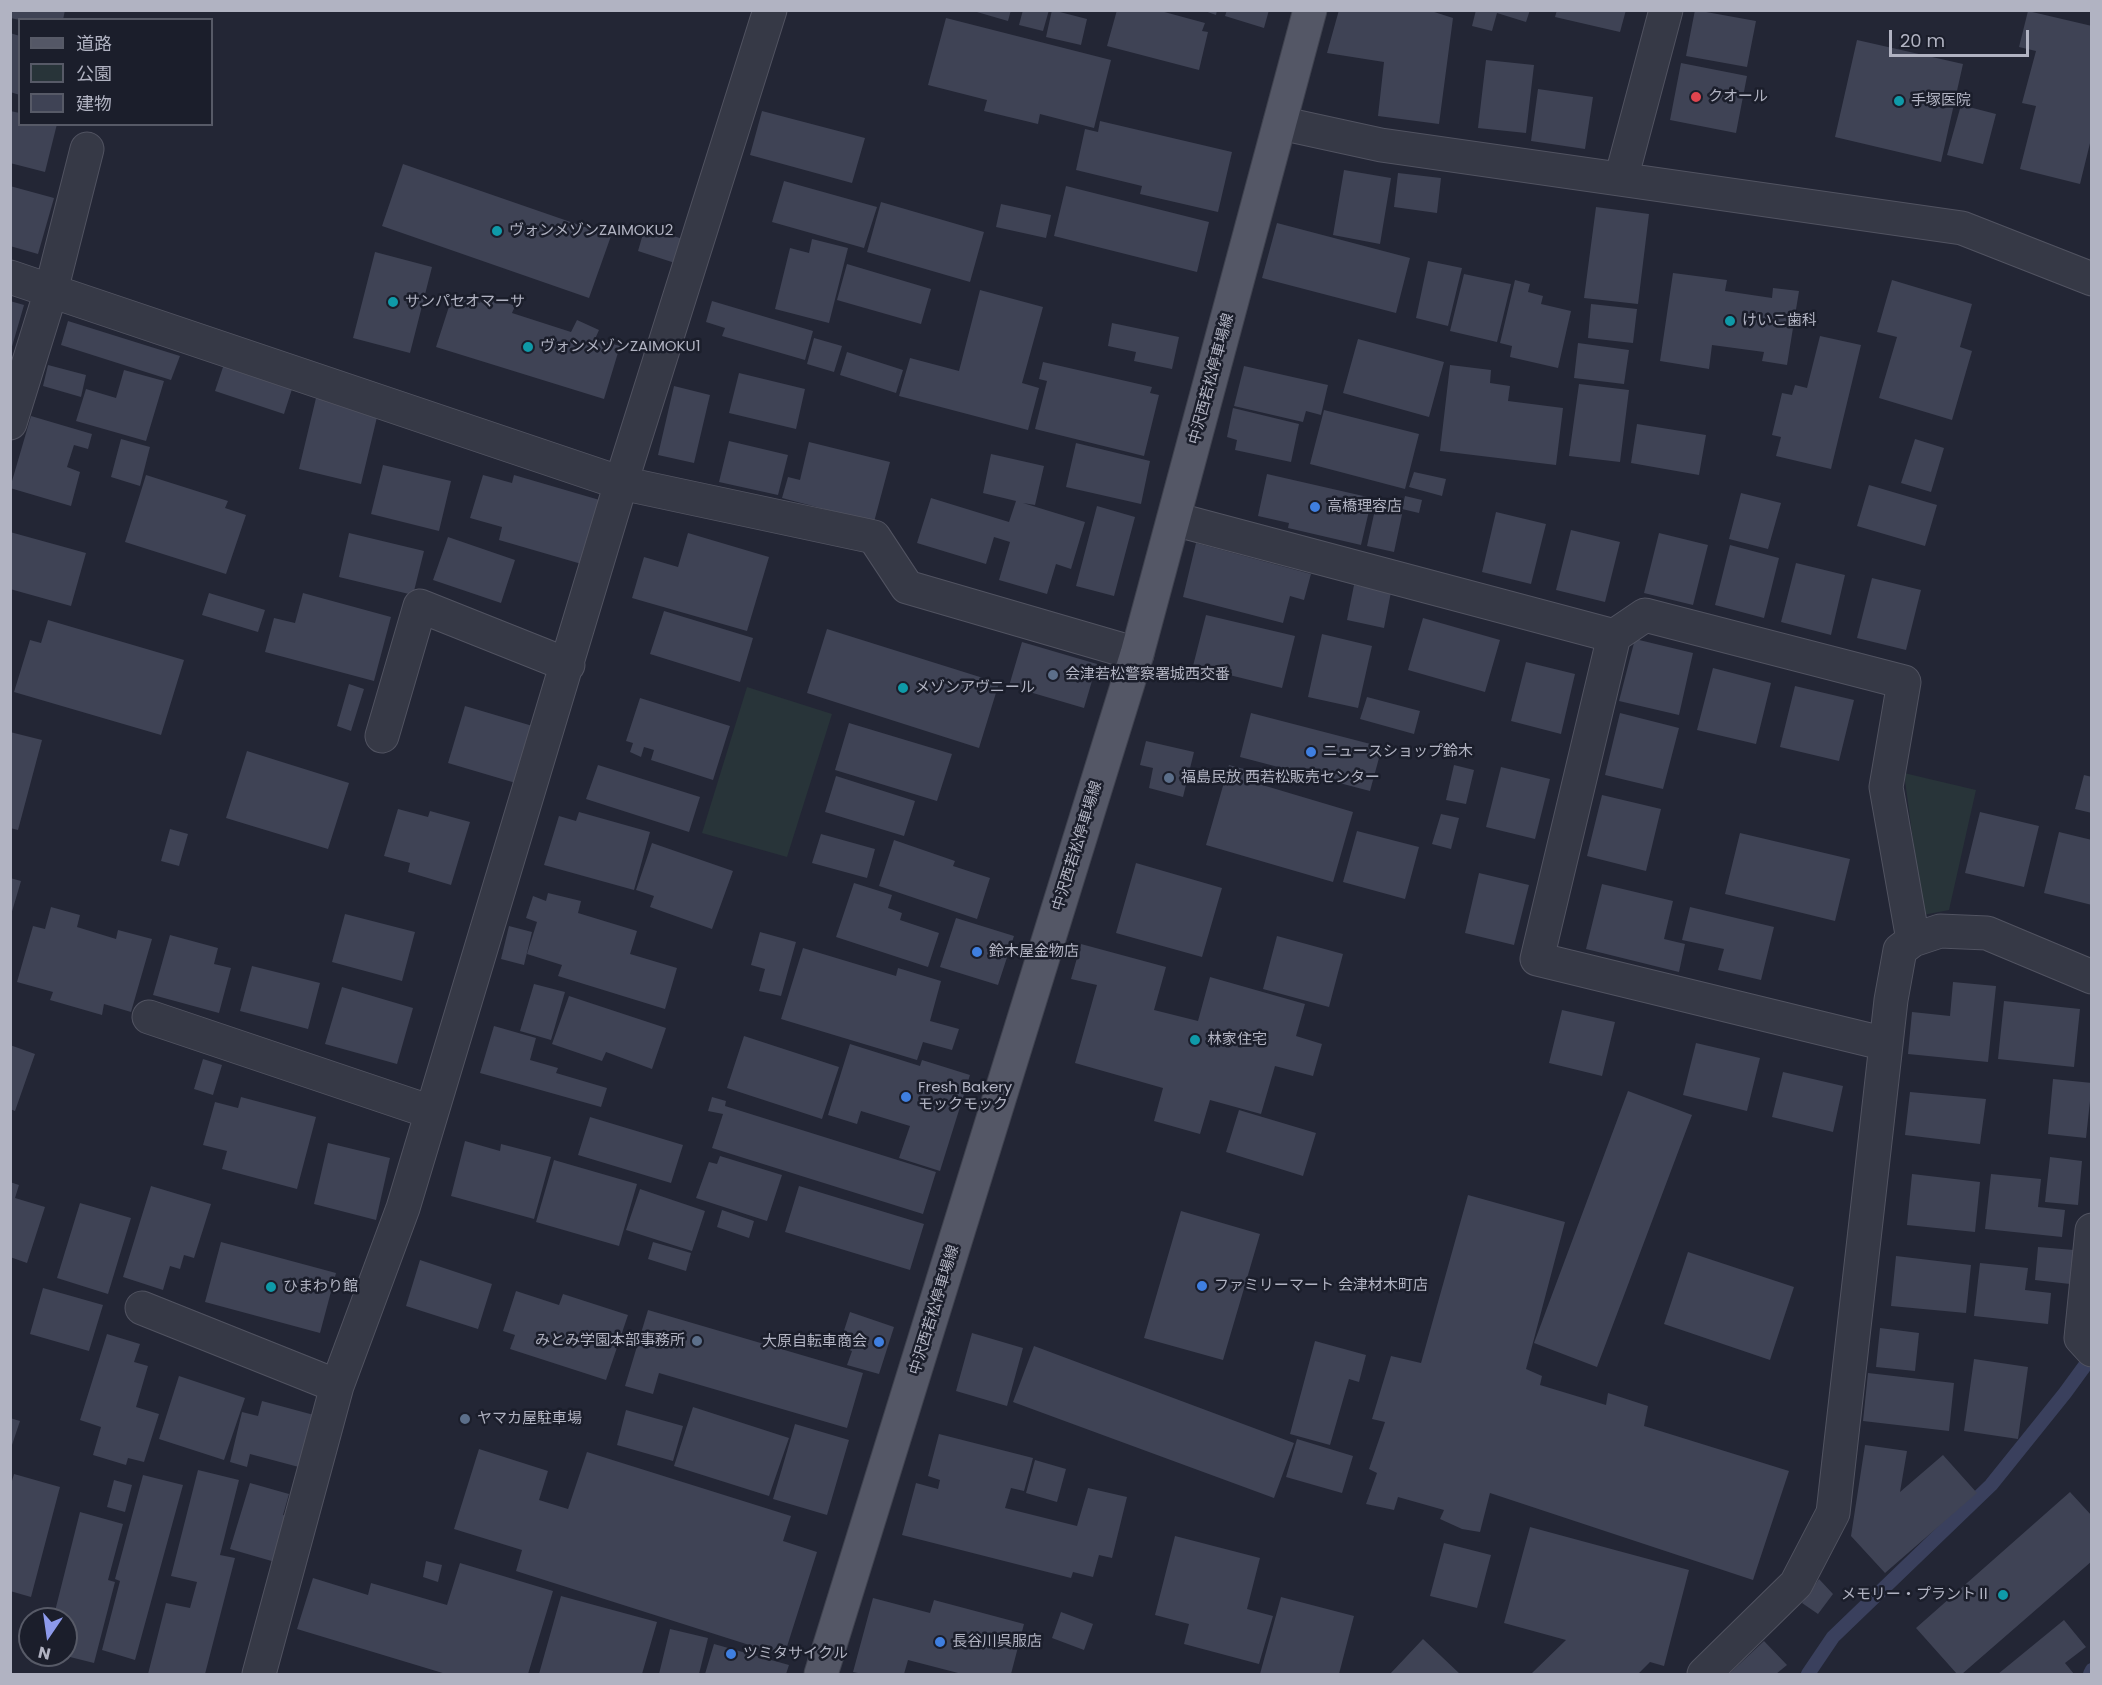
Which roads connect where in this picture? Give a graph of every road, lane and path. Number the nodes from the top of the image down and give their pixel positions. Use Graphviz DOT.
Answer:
graph roads {
  1 [pos="770,10"];
  2 [pos="1310,10"];
  3 [pos="1666,10"];
  4 [pos="1280,123"];
  5 [pos="87,149"];
  6 [pos="1621,179"];
  7 [pos="10,277"];
  8 [pos="2091,279"];
  9 [pos="51,291"];
  10 [pos="10,423"];
  11 [pos="621,483"];
  12 [pos="1174,519"];
  13 [pos="1614,636"];
  14 [pos="1137,654"];
  15 [pos="568,664"];
  16 [pos="382,736"];
  17 [pos="1912,940"];
  18 [pos="2091,977"];
  19 [pos="149,1017"];
  20 [pos="1886,1044"];
  21 [pos="431,1112"];
  22 [pos="2091,1230"];
  23 [pos="142,1308"];
  24 [pos="2091,1350"];
  25 [pos="337,1386"];
  26 [pos="259,1674"];
  27 [pos="821,1674"];
  28 [pos="1704,1674"];
  1 -- 11 [label="street"];
  2 -- 4 [label="main road, 中沢西若松停車場線"];
  3 -- 6 [label="street"];
  4 -- 6 [label="street"];
  4 -- 12 [label="main road, 中沢西若松停車場線"];
  5 -- 9 [label="street"];
  6 -- 8 [label="street"];
  7 -- 9 [label="street"];
  9 -- 10 [label="street"];
  9 -- 11 [label="street"];
  11 -- 14 [label="street"];
  11 -- 15 [label="street"];
  12 -- 13 [label="street"];
  12 -- 14 [label="main road, 中沢西若松停車場線"];
  13 -- 17 [label="street"];
  13 -- 20 [label="street"];
  14 -- 27 [label="main road, 中沢西若松停車場線"];
  15 -- 16 [label="street"];
  15 -- 21 [label="street"];
  17 -- 18 [label="street"];
  17 -- 20 [label="street"];
  19 -- 21 [label="street"];
  20 -- 28 [label="street"];
  21 -- 25 [label="street"];
  22 -- 24 [label="street"];
  23 -- 25 [label="street"];
  25 -- 26 [label="street"];
}
